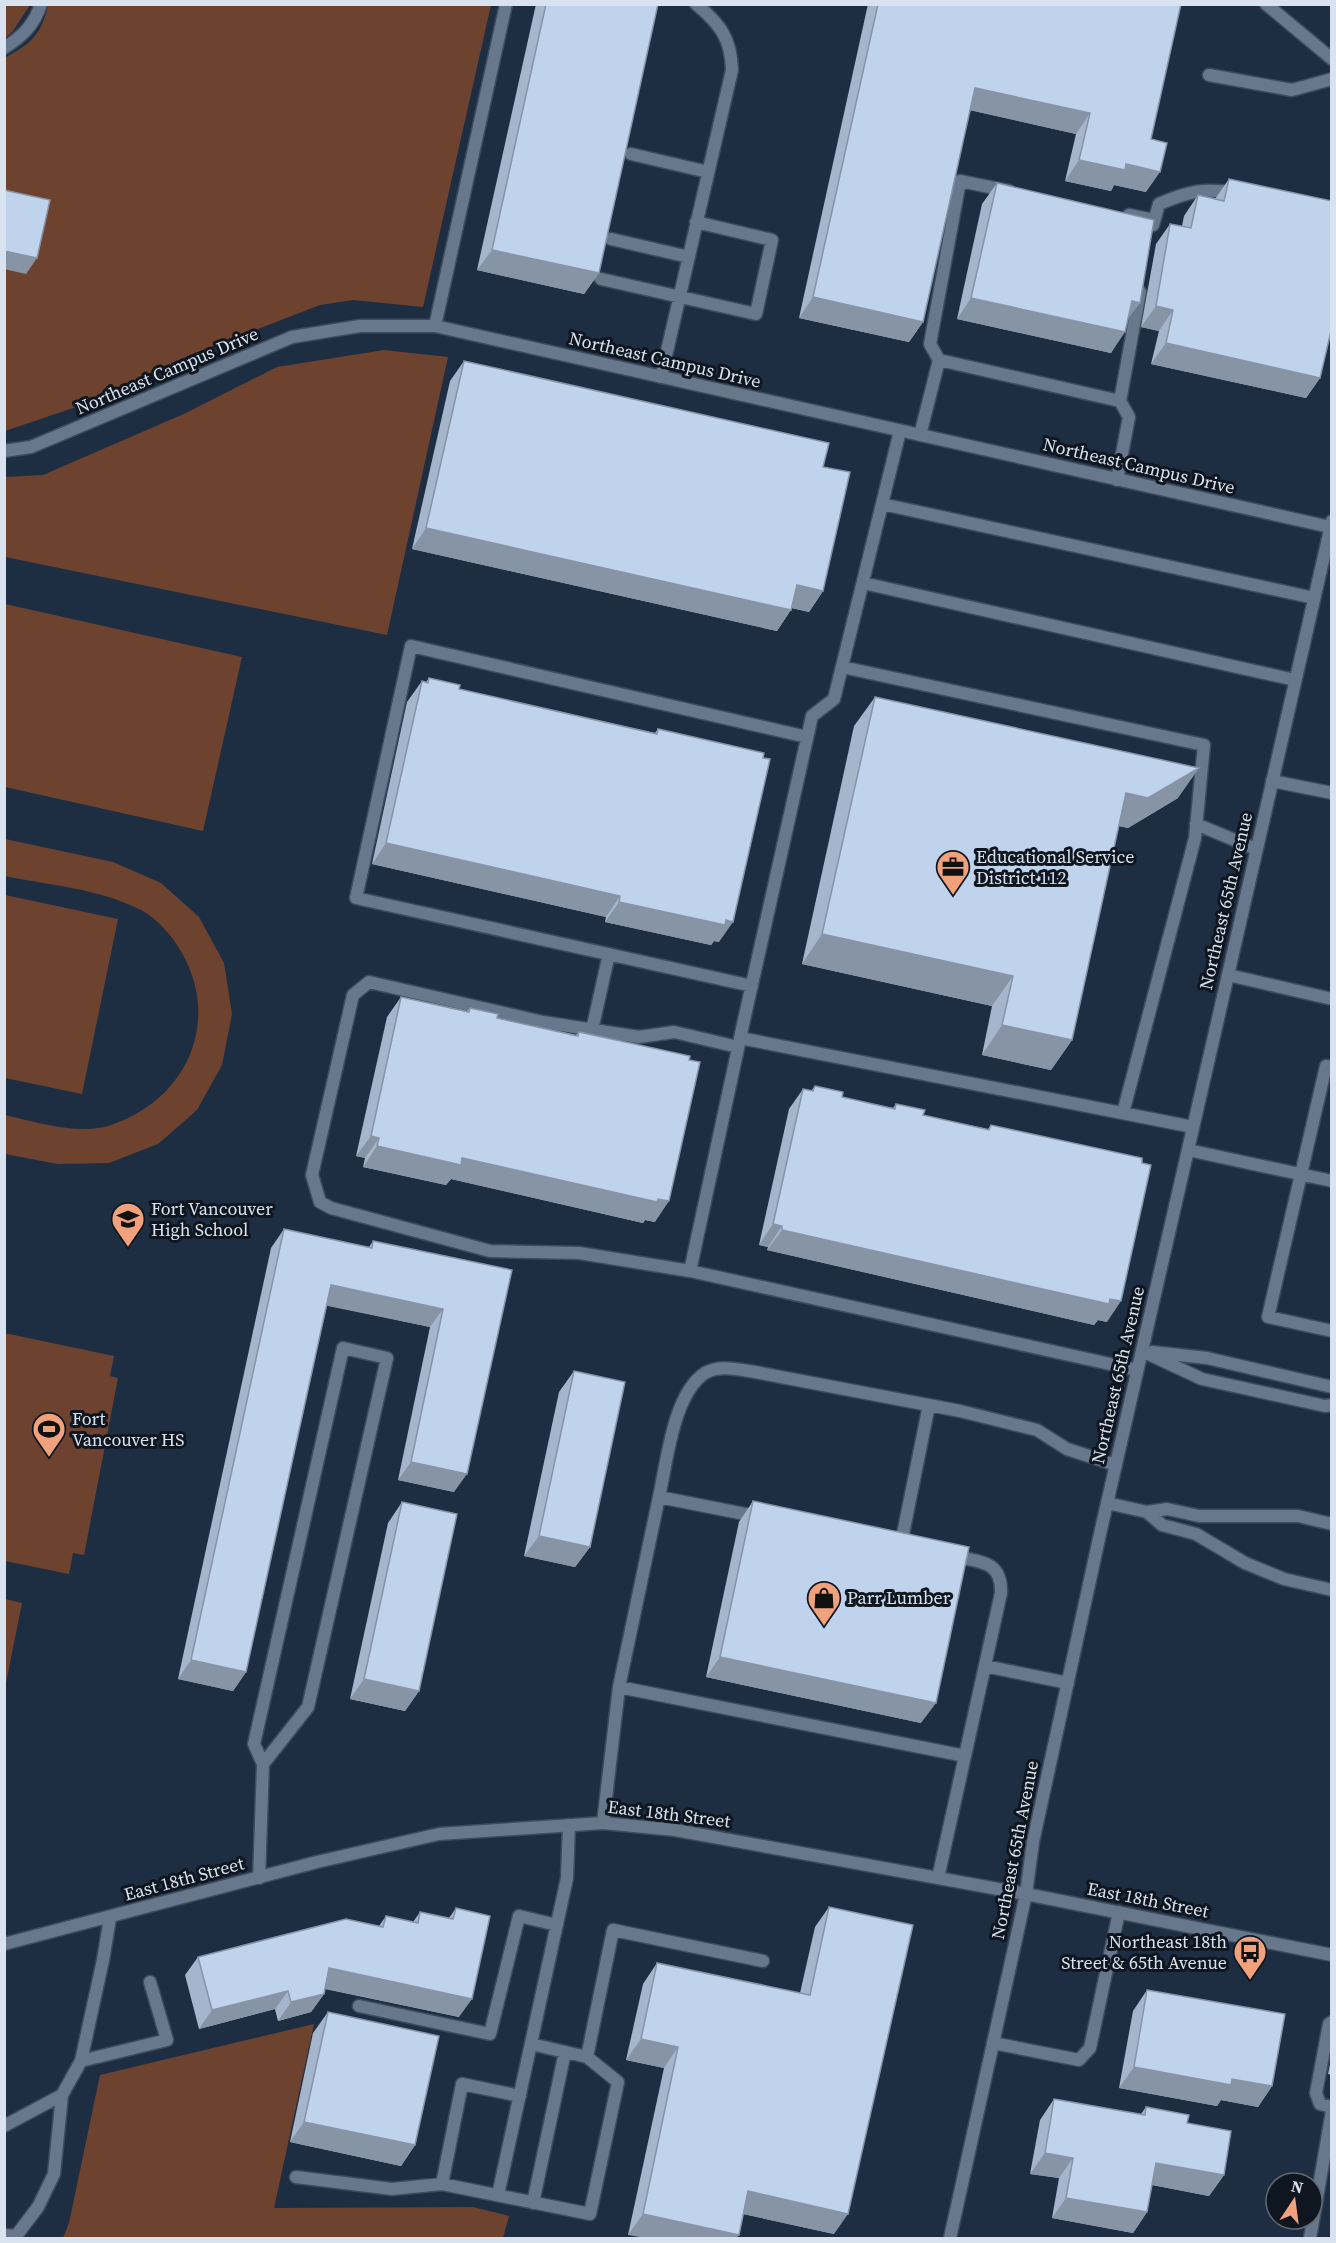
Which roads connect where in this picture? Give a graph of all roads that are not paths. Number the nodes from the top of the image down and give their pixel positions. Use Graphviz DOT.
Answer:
graph roads {
  1 [pos="41,4"];
  2 [pos="506,4"];
  3 [pos="696,4"];
  4 [pos="1266,4"];
  5 [pos="4,48"];
  6 [pos="1332,59"];
  7 [pos="1209,75"];
  8 [pos="1332,79"];
  9 [pos="631,154"];
  10 [pos="708,172"];
  11 [pos="1017,192"];
  12 [pos="1245,194"];
  13 [pos="1120,213"];
  14 [pos="1154,220"];
  15 [pos="696,222"];
  16 [pos="1149,236"];
  17 [pos="611,239"];
  18 [pos="689,257"];
  19 [pos="601,279"];
  20 [pos="1141,283"];
  21 [pos="680,298"];
  22 [pos="435,326"];
  23 [pos="939,360"];
  24 [pos="662,377"];
  25 [pos="1120,401"];
  26 [pos="900,431"];
  27 [pos="920,435"];
  28 [pos="4,451"];
  29 [pos="1117,480"];
  30 [pos="882,504"];
  31 [pos="1331,524"];
  32 [pos="862,583"];
  33 [pos="1314,598"];
  34 [pos="842,668"];
  35 [pos="1295,680"];
  36 [pos="807,737"];
  37 [pos="1272,781"];
  38 [pos="1332,793"];
  39 [pos="1196,824"];
  40 [pos="1257,849"];
  41 [pos="609,954"];
  42 [pos="1228,975"];
  43 [pos="752,986"];
  44 [pos="1332,999"];
  45 [pos="592,1030"];
  46 [pos="739,1043"];
  47 [pos="1332,1067"];
  48 [pos="1123,1113"];
  49 [pos="1193,1128"];
  50 [pos="1188,1150"];
  51 [pos="1299,1174"];
  52 [pos="1332,1181"];
  53 [pos="690,1271"];
  54 [pos="1332,1331"];
  55 [pos="1142,1351"];
  56 [pos="1137,1370"];
  57 [pos="1332,1387"];
  58 [pos="929,1405"];
  59 [pos="1332,1405"];
  60 [pos="1116,1465"];
  61 [pos="659,1497"];
  62 [pos="1107,1503"];
  63 [pos="1147,1512"];
  64 [pos="774,1520"];
  65 [pos="1332,1524"];
  66 [pos="900,1544"];
  67 [pos="938,1552"];
  68 [pos="1332,1590"];
  69 [pos="985,1666"];
  70 [pos="1068,1683"];
  71 [pos="619,1687"];
  72 [pos="965,1756"];
  73 [pos="263,1764"];
  74 [pos="603,1823"];
  75 [pos="570,1825"];
  76 [pos="259,1878"];
  77 [pos="938,1878"];
  78 [pos="1026,1894"];
  79 [pos="1119,1912"];
  80 [pos="110,1917"];
  81 [pos="557,1925"];
  82 [pos="4,1944"];
  83 [pos="1332,1955"];
  84 [pos="763,1961"];
  85 [pos="150,1982"];
  86 [pos="359,2006"];
  87 [pos="1332,2022"];
  88 [pos="993,2043"];
  89 [pos="531,2044"];
  90 [pos="565,2052"];
  91 [pos="587,2056"];
  92 [pos="81,2061"];
  93 [pos="62,2095"];
  94 [pos="520,2096"];
  95 [pos="1332,2109"];
  96 [pos="4,2126"];
  97 [pos="296,2177"];
  98 [pos="442,2184"];
  99 [pos="498,2195"];
  100 [pos="533,2202"];
  101 [pos="4,2235"];
  102 [pos="950,2238"];
  103 [pos="1310,2238"];
  1 -- 5 [label="street"];
  2 -- 22 [label="street"];
  3 -- 10 [label="street"];
  4 -- 6 [label="street"];
  7 -- 8 [label="street"];
  9 -- 10 [label="street"];
  10 -- 15 [label="street"];
  11 -- 23 [label="street"];
  12 -- 14 [label="street"];
  13 -- 14 [label="street"];
  14 -- 16 [label="street"];
  15 -- 18 [label="street"];
  15 -- 21 [label="street"];
  17 -- 18 [label="street"];
  18 -- 21 [label="street"];
  19 -- 21 [label="street"];
  20 -- 25 [label="street"];
  21 -- 24 [label="street"];
  22 -- 24 [label="street, Northeast Campus Drive"];
  22 -- 28 [label="street, Northeast Campus Drive"];
  23 -- 25 [label="street"];
  23 -- 27 [label="street"];
  24 -- 26 [label="street, Northeast Campus Drive"];
  25 -- 29 [label="street"];
  26 -- 27 [label="street, Northeast Campus Drive"];
  26 -- 30 [label="street"];
  27 -- 29 [label="street, Northeast Campus Drive"];
  29 -- 31 [label="street, Northeast Campus Drive"];
  30 -- 32 [label="street"];
  30 -- 33 [label="street"];
  31 -- 33 [label="street, Northeast 65th Avenue"];
  32 -- 34 [label="street"];
  32 -- 35 [label="street"];
  33 -- 35 [label="street, Northeast 65th Avenue"];
  34 -- 36 [label="street"];
  34 -- 39 [label="street"];
  35 -- 37 [label="street, Northeast 65th Avenue"];
  36 -- 41 [label="street"];
  36 -- 43 [label="street"];
  37 -- 38 [label="street"];
  37 -- 40 [label="street, Northeast 65th Avenue"];
  39 -- 40 [label="street"];
  39 -- 48 [label="street"];
  40 -- 42 [label="street, Northeast 65th Avenue"];
  41 -- 43 [label="street"];
  41 -- 45 [label="street"];
  42 -- 44 [label="street"];
  42 -- 49 [label="street, Northeast 65th Avenue"];
  43 -- 46 [label="street"];
  45 -- 46 [label="street"];
  45 -- 53 [label="street"];
  46 -- 48 [label="street"];
  46 -- 53 [label="street"];
  47 -- 51 [label="street"];
  48 -- 49 [label="street"];
  49 -- 50 [label="street, Northeast 65th Avenue"];
  50 -- 51 [label="street"];
  50 -- 55 [label="street, Northeast 65th Avenue"];
  51 -- 52 [label="street"];
  51 -- 54 [label="street"];
  53 -- 56 [label="street"];
  55 -- 56 [label="street, Northeast 65th Avenue"];
  55 -- 57 [label="street"];
  55 -- 59 [label="street"];
  56 -- 60 [label="street, Northeast 65th Avenue"];
  58 -- 60 [label="street"];
  58 -- 61 [label="street"];
  58 -- 66 [label="street"];
  60 -- 62 [label="street, Northeast 65th Avenue"];
  61 -- 64 [label="street"];
  61 -- 71 [label="street"];
  62 -- 63 [label="street"];
  62 -- 70 [label="street, Northeast 65th Avenue"];
  63 -- 65 [label="street"];
  63 -- 68 [label="street"];
  67 -- 69 [label="street"];
  69 -- 70 [label="street"];
  69 -- 72 [label="street"];
  70 -- 78 [label="street, Northeast 65th Avenue"];
  71 -- 72 [label="street"];
  71 -- 74 [label="street"];
  72 -- 77 [label="street"];
  73 -- 73 [label="street"];
  73 -- 76 [label="street"];
  74 -- 75 [label="street, East 18th Street"];
  74 -- 77 [label="street, East 18th Street"];
  75 -- 76 [label="street, East 18th Street"];
  75 -- 81 [label="street"];
  76 -- 80 [label="street, East 18th Street"];
  77 -- 78 [label="street, East 18th Street"];
  78 -- 79 [label="street, East 18th Street"];
  78 -- 88 [label="street, Northeast 65th Avenue"];
  79 -- 83 [label="street, East 18th Street"];
  79 -- 88 [label="street"];
  80 -- 82 [label="street, East 18th Street"];
  80 -- 92 [label="street"];
  81 -- 86 [label="street"];
  81 -- 89 [label="street"];
  84 -- 91 [label="street"];
  85 -- 92 [label="street"];
  87 -- 95 [label="street"];
  88 -- 102 [label="street, Northeast 65th Avenue"];
  89 -- 90 [label="street"];
  89 -- 94 [label="street"];
  90 -- 91 [label="street"];
  90 -- 100 [label="street"];
  91 -- 100 [label="street"];
  92 -- 93 [label="street"];
  93 -- 96 [label="street"];
  93 -- 101 [label="street"];
  94 -- 98 [label="street"];
  94 -- 99 [label="street"];
  95 -- 103 [label="street"];
  97 -- 98 [label="street"];
  98 -- 99 [label="street"];
  99 -- 100 [label="street"];
}
